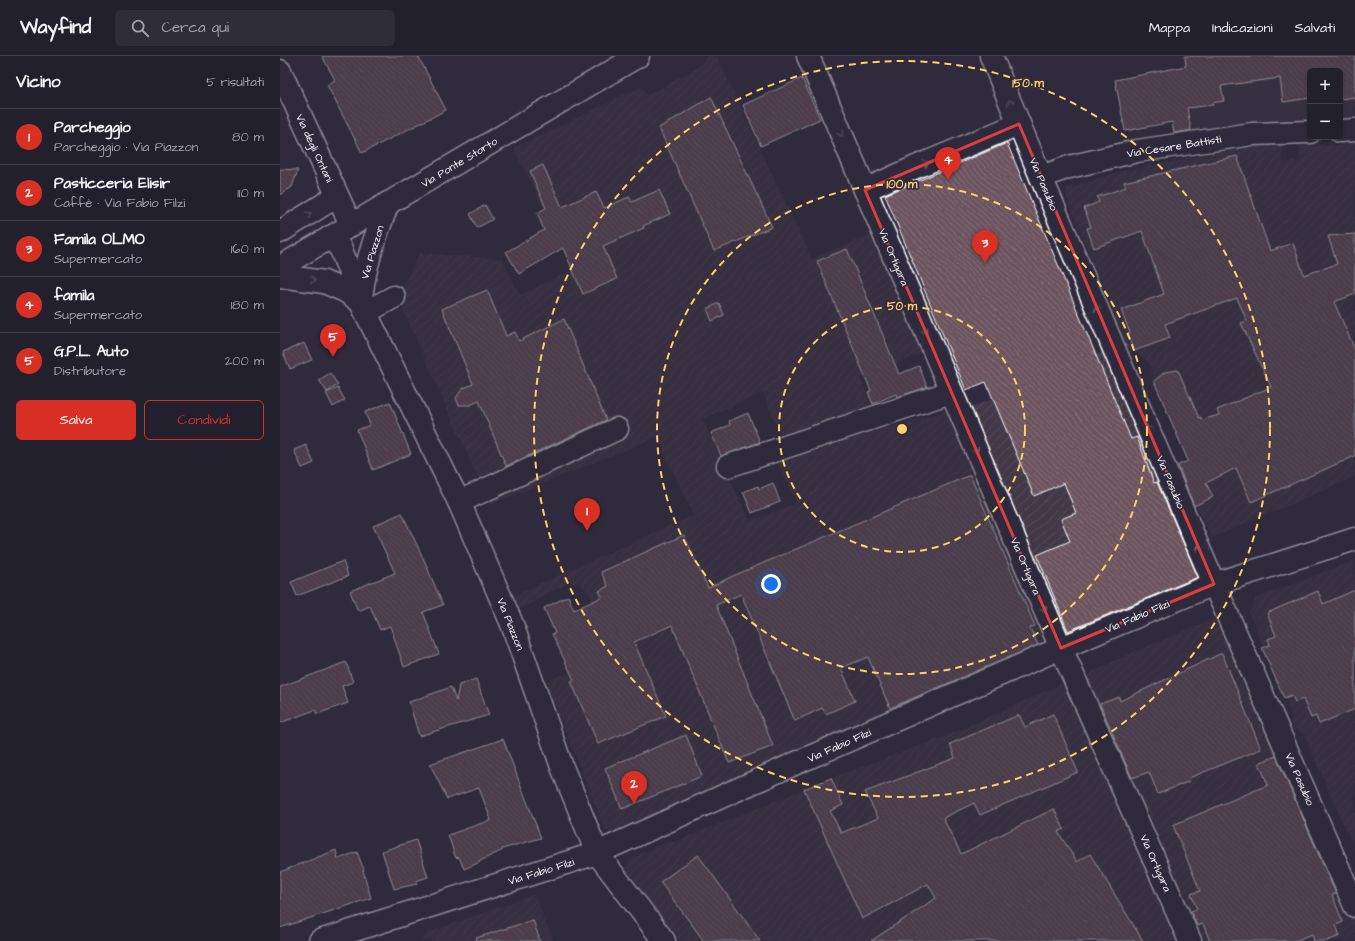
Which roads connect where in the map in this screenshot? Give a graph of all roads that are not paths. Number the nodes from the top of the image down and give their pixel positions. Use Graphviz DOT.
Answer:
graph roads {
  1 [pos="638,56"];
  2 [pos="991,56"];
  3 [pos="812,60"];
  4 [pos="280,71"];
  5 [pos="1020,124"];
  6 [pos="1355,130"];
  7 [pos="1343,131"];
  8 [pos="1307,132"];
  9 [pos="1041,177"];
  10 [pos="865,190"];
  11 [pos="338,196"];
  12 [pos="388,203"];
  13 [pos="351,225"];
  14 [pos="280,232"];
  15 [pos="330,237"];
  16 [pos="280,267"];
  17 [pos="280,276"];
  18 [pos="394,297"];
  19 [pos="357,301"];
  20 [pos="951,392"];
  21 [pos="617,429"];
  22 [pos="728,466"];
  23 [pos="458,502"];
  24 [pos="1355,539"];
  25 [pos="1214,584"];
  26 [pos="1061,648"];
  27 [pos="597,853"];
  28 [pos="1355,906"];
  29 [pos="320,941"];
  30 [pos="664,941"];
  31 [pos="1190,941"];
  1 -- 12 [label="street, Via Ponte Storto"];
  5 -- 2 [label="street, Via Pasubio, one-way"];
  3 -- 10 [label="street, Via Ortigara, one-way"];
  4 -- 11 [label="street, Via degli Ontani"];
  5 -- 9 [label="street, Via Pasubio"];
  10 -- 5 [label="street, one-way"];
  6 -- 7 [label="street"];
  8 -- 9 [label="street, Via Cesare Battisti"];
  25 -- 9 [label="street, Via Pasubio, one-way"];
  10 -- 20 [label="street, Via Ortigara, one-way"];
  11 -- 13 [label="street, Via degli Ontani"];
  14 -- 11 [label="street, one-way"];
  12 -- 13 [label="street, Via Ponte Storto"];
  12 -- 19 [label="street, Via Piazzon"];
  13 -- 15 [label="street, Via Ponte Storto"];
  15 -- 16 [label="street, Via Ponte Storto"];
  15 -- 19 [label="street, Via Piazzon"];
  17 -- 19 [label="street, one-way"];
  18 -- 19 [label="street"];
  19 -- 23 [label="street, Via Piazzon"];
  20 -- 22 [label="street"];
  20 -- 26 [label="street, Via Ortigara, one-way"];
  21 -- 23 [label="street"];
  23 -- 27 [label="street, Via Piazzon"];
  24 -- 25 [label="street, Via Fabio Filzi"];
  25 -- 26 [label="street, Via Fabio Filzi"];
  25 -- 28 [label="street, Via Pasubio"];
  26 -- 27 [label="street, Via Fabio Filzi"];
  26 -- 31 [label="street, Via Ortigara"];
  27 -- 29 [label="street, Via Fabio Filzi"];
  27 -- 30 [label="street, Via Piazzon"];
}
